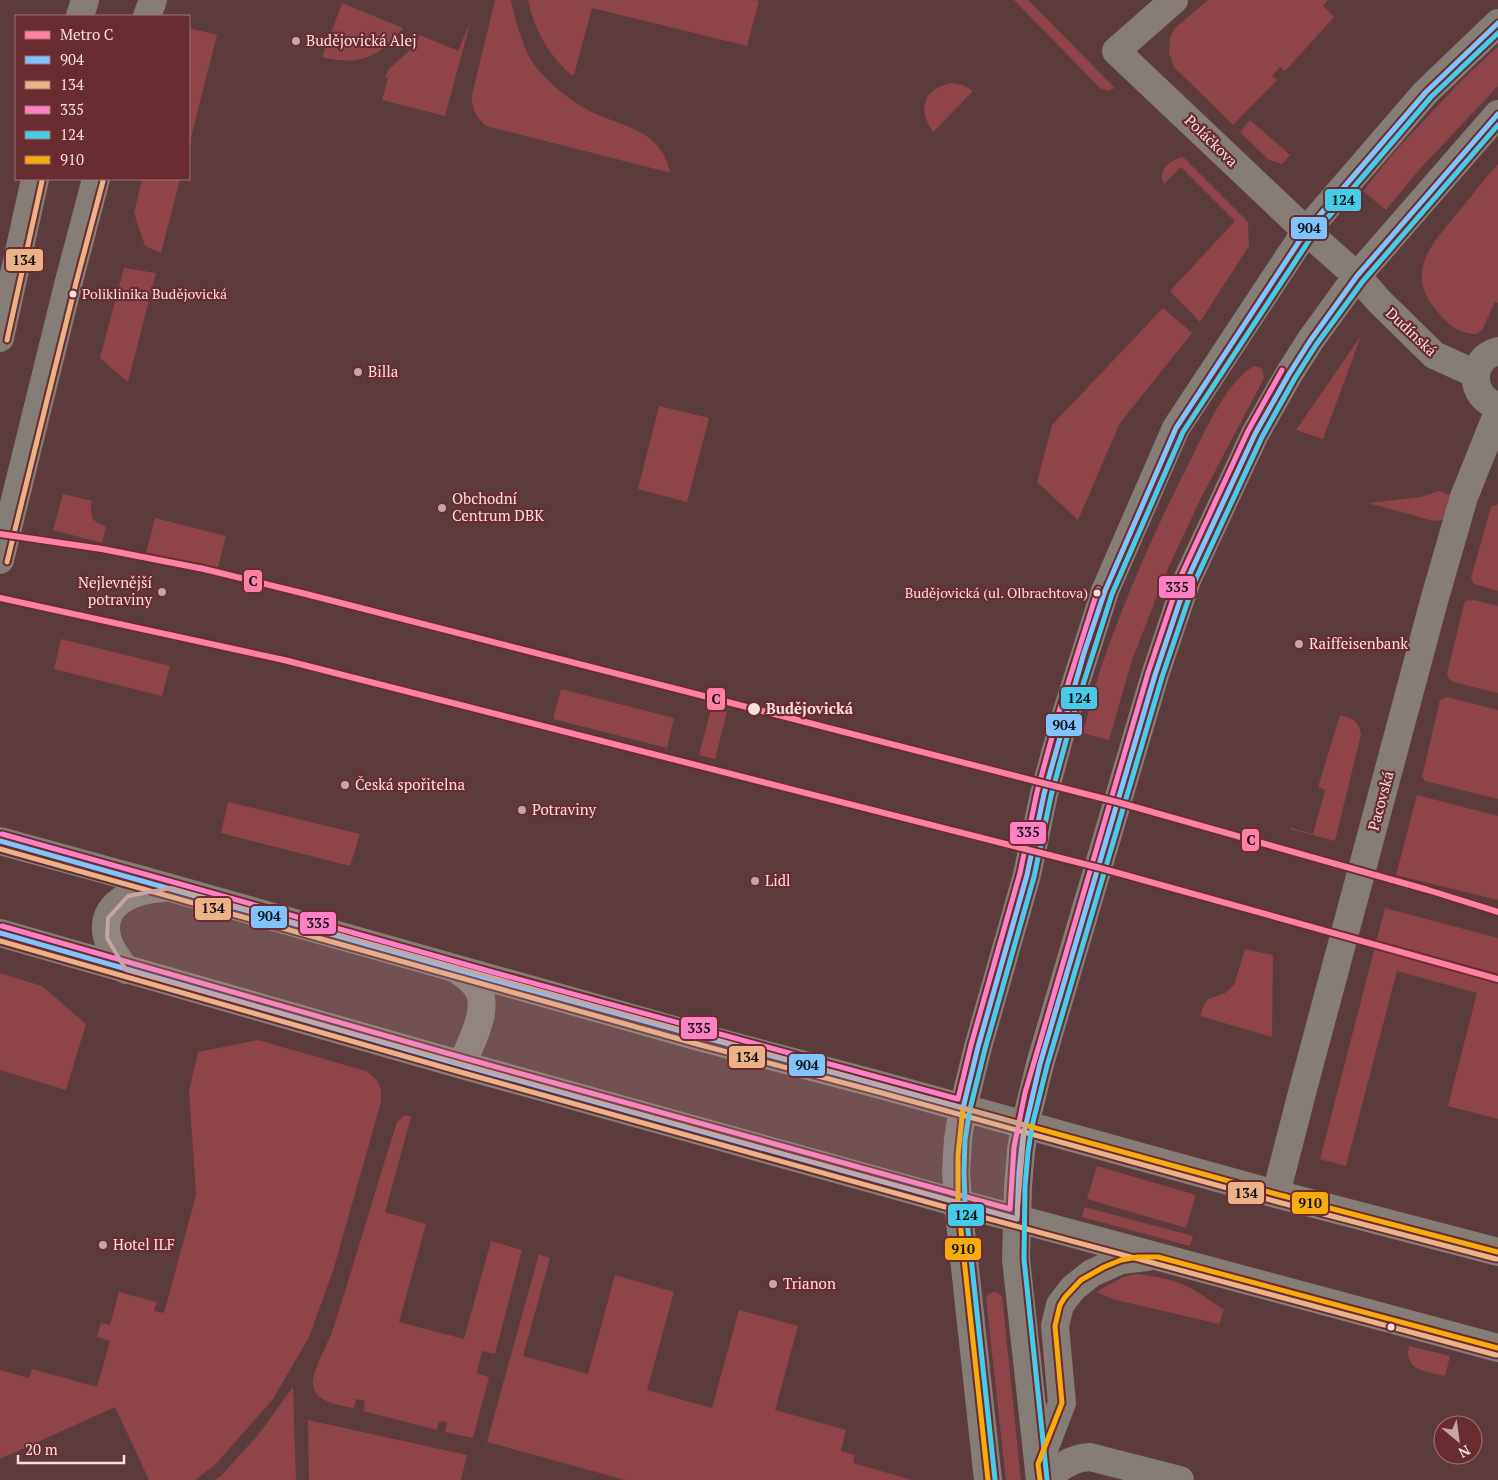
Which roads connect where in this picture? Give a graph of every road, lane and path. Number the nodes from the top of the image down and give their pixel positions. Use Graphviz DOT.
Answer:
graph roads {
  1 [pos="86,0"];
  2 [pos="153,0"];
  3 [pos="1174,0"];
  4 [pos="80,15"];
  5 [pos="147,15"];
  6 [pos="1498,23"];
  7 [pos="1498,114"];
  8 [pos="35,180"];
  9 [pos="96,180"];
  10 [pos="1306,231"];
  11 [pos="1357,276"];
  12 [pos="0,338"];
  13 [pos="1498,351"];
  14 [pos="1476,374"];
  15 [pos="1498,406"];
  16 [pos="1498,412"];
  17 [pos="0,560"];
  18 [pos="0,842"];
  19 [pos="171,888"];
  20 [pos="0,933"];
  21 [pos="126,970"];
  22 [pos="457,970"];
  23 [pos="462,1065"];
  24 [pos="963,1108"];
  25 [pos="1025,1125"];
  26 [pos="1276,1194"];
  27 [pos="958,1203"];
  28 [pos="1017,1219"];
  29 [pos="1498,1252"];
  30 [pos="1158,1257"];
  31 [pos="1498,1348"];
  32 [pos="1042,1475"];
  33 [pos="988,1480"];
  34 [pos="1180,1480"];
  1 -- 4 [label="street"];
  2 -- 5 [label="street"];
  3 -- 10 [label="street, Poláčkova"];
  6 -- 10 [label="street"];
  7 -- 11 [label="street"];
  8 -- 12 [label="street"];
  9 -- 17 [label="street"];
  10 -- 11 [label="street, Poláčkova"];
  10 -- 24 [label="street"];
  11 -- 14 [label="street, Dudínská"];
  11 -- 25 [label="street"];
  13 -- 14 [label="street"];
  14 -- 15 [label="street"];
  16 -- 26 [label="street, Pacovská"];
  18 -- 19 [label="street"];
  19 -- 21 [label="street"];
  19 -- 22 [label="street"];
  20 -- 21 [label="street"];
  21 -- 23 [label="street"];
  22 -- 23 [label="street"];
  22 -- 24 [label="street"];
  23 -- 27 [label="street"];
  24 -- 25 [label="street"];
  24 -- 27 [label="street"];
  25 -- 26 [label="street"];
  25 -- 28 [label="street"];
  26 -- 29 [label="street"];
  27 -- 28 [label="street"];
  27 -- 33 [label="street"];
  28 -- 30 [label="street"];
  28 -- 32 [label="street"];
  30 -- 31 [label="street"];
  30 -- 32 [label="street"];
  32 -- 34 [label="street"];
}
